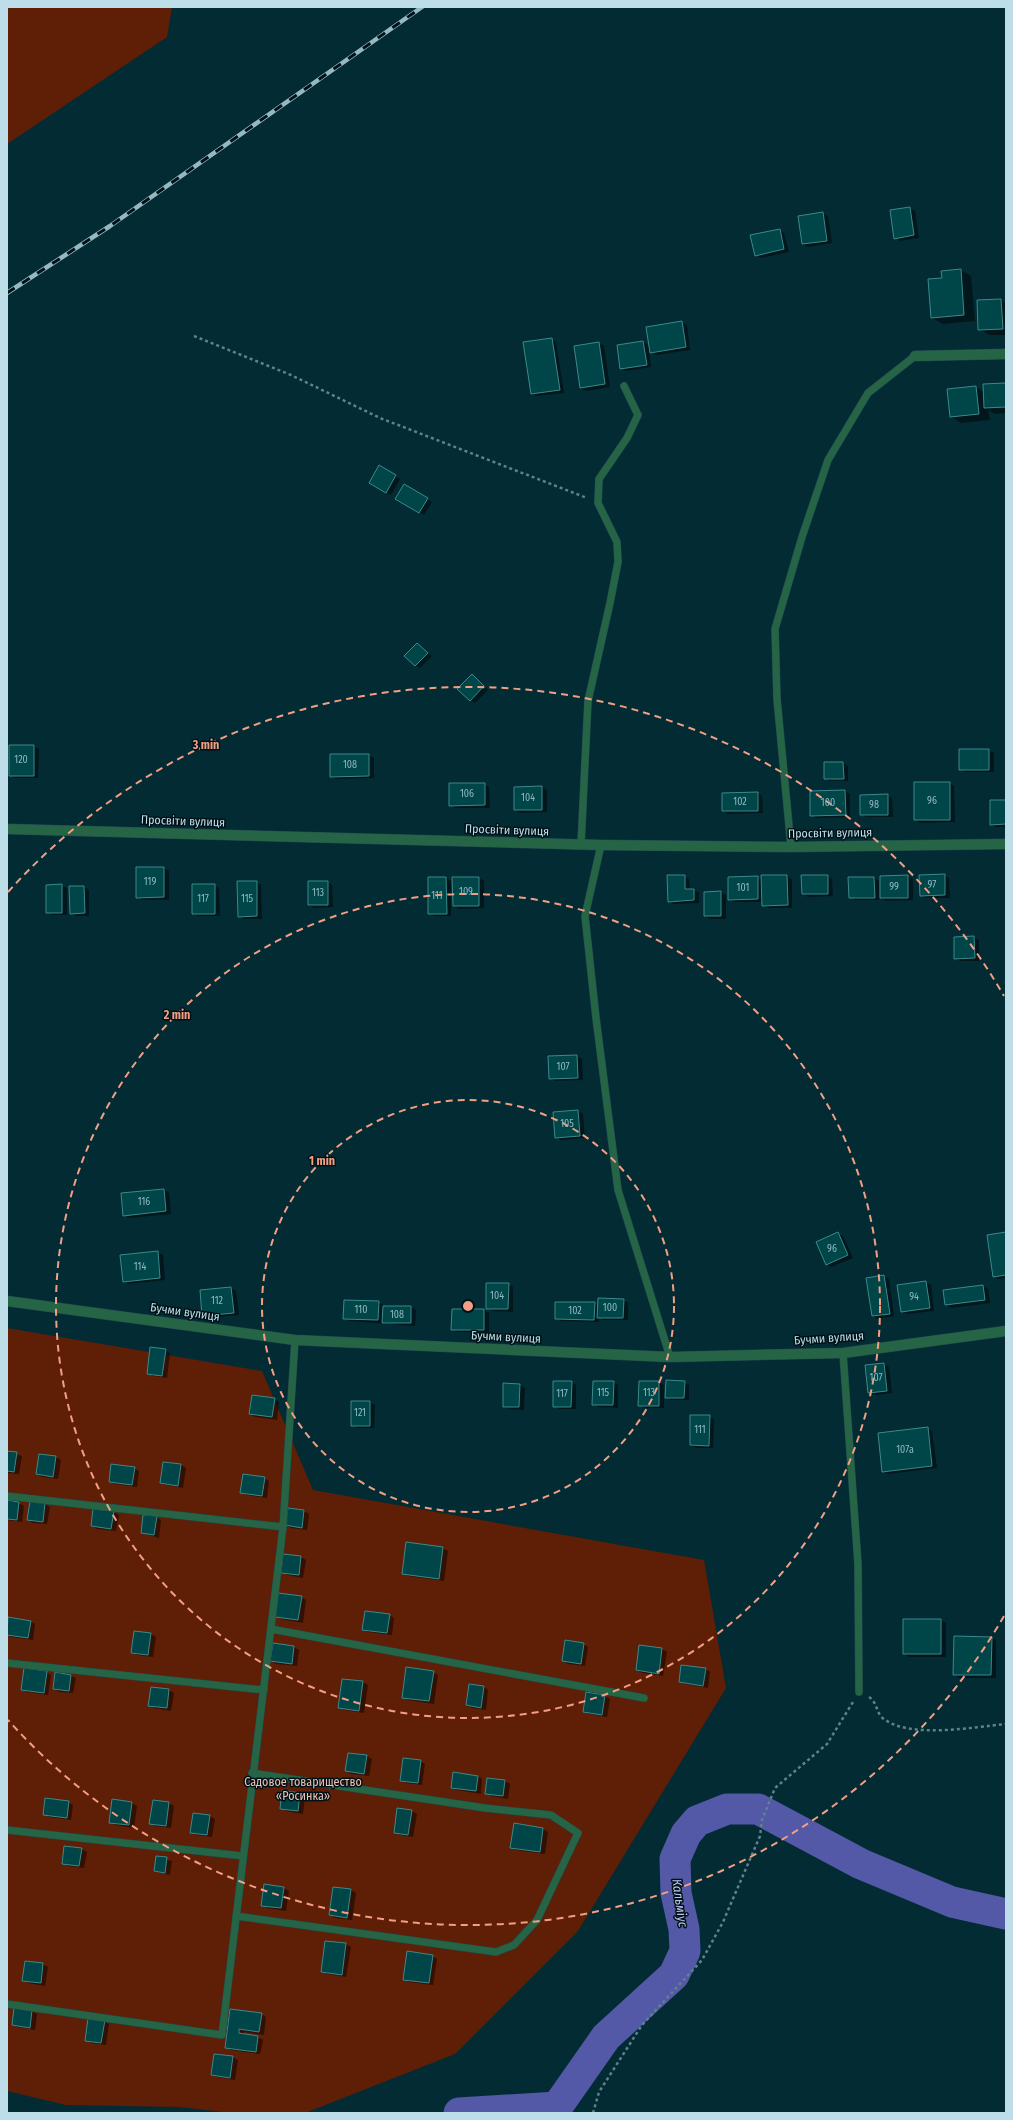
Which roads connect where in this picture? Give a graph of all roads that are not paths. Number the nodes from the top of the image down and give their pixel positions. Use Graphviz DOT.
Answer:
graph roads {
  1 [pos="1006,354"];
  2 [pos="915,356"];
  3 [pos="624,386"];
  4 [pos="7,829"];
  5 [pos="1006,844"];
  6 [pos="581,845"];
  7 [pos="601,845"];
  8 [pos="792,847"];
  9 [pos="7,1301"];
  10 [pos="1006,1331"];
  11 [pos="295,1340"];
  12 [pos="843,1352"];
  13 [pos="670,1357"];
  14 [pos="7,1496"];
  15 [pos="283,1527"];
  16 [pos="271,1629"];
  17 [pos="7,1663"];
  18 [pos="264,1690"];
  19 [pos="859,1692"];
  20 [pos="644,1698"];
  21 [pos="252,1773"];
  22 [pos="7,1830"];
  23 [pos="243,1856"];
  24 [pos="236,1916"];
  25 [pos="7,2004"];
  1 -- 2 [label="street"];
  2 -- 8 [label="lane"];
  3 -- 6 [label="lane"];
  4 -- 6 [label="street, Просвіти вулиця"];
  5 -- 8 [label="street, Просвіти вулиця"];
  6 -- 7 [label="street, Просвіти вулиця"];
  7 -- 8 [label="street, Просвіти вулиця"];
  7 -- 13 [label="lane"];
  9 -- 11 [label="street, Бучми вулиця"];
  10 -- 12 [label="street, Бучми вулиця"];
  11 -- 13 [label="street, Бучми вулиця"];
  11 -- 15 [label="lane"];
  12 -- 13 [label="street, Бучми вулиця"];
  12 -- 19 [label="lane"];
  14 -- 15 [label="lane"];
  15 -- 16 [label="lane"];
  16 -- 18 [label="lane"];
  16 -- 20 [label="lane"];
  17 -- 18 [label="lane"];
  18 -- 21 [label="lane"];
  21 -- 23 [label="lane"];
  21 -- 24 [label="lane"];
  22 -- 23 [label="lane"];
  23 -- 24 [label="lane"];
  24 -- 25 [label="lane"];
}
